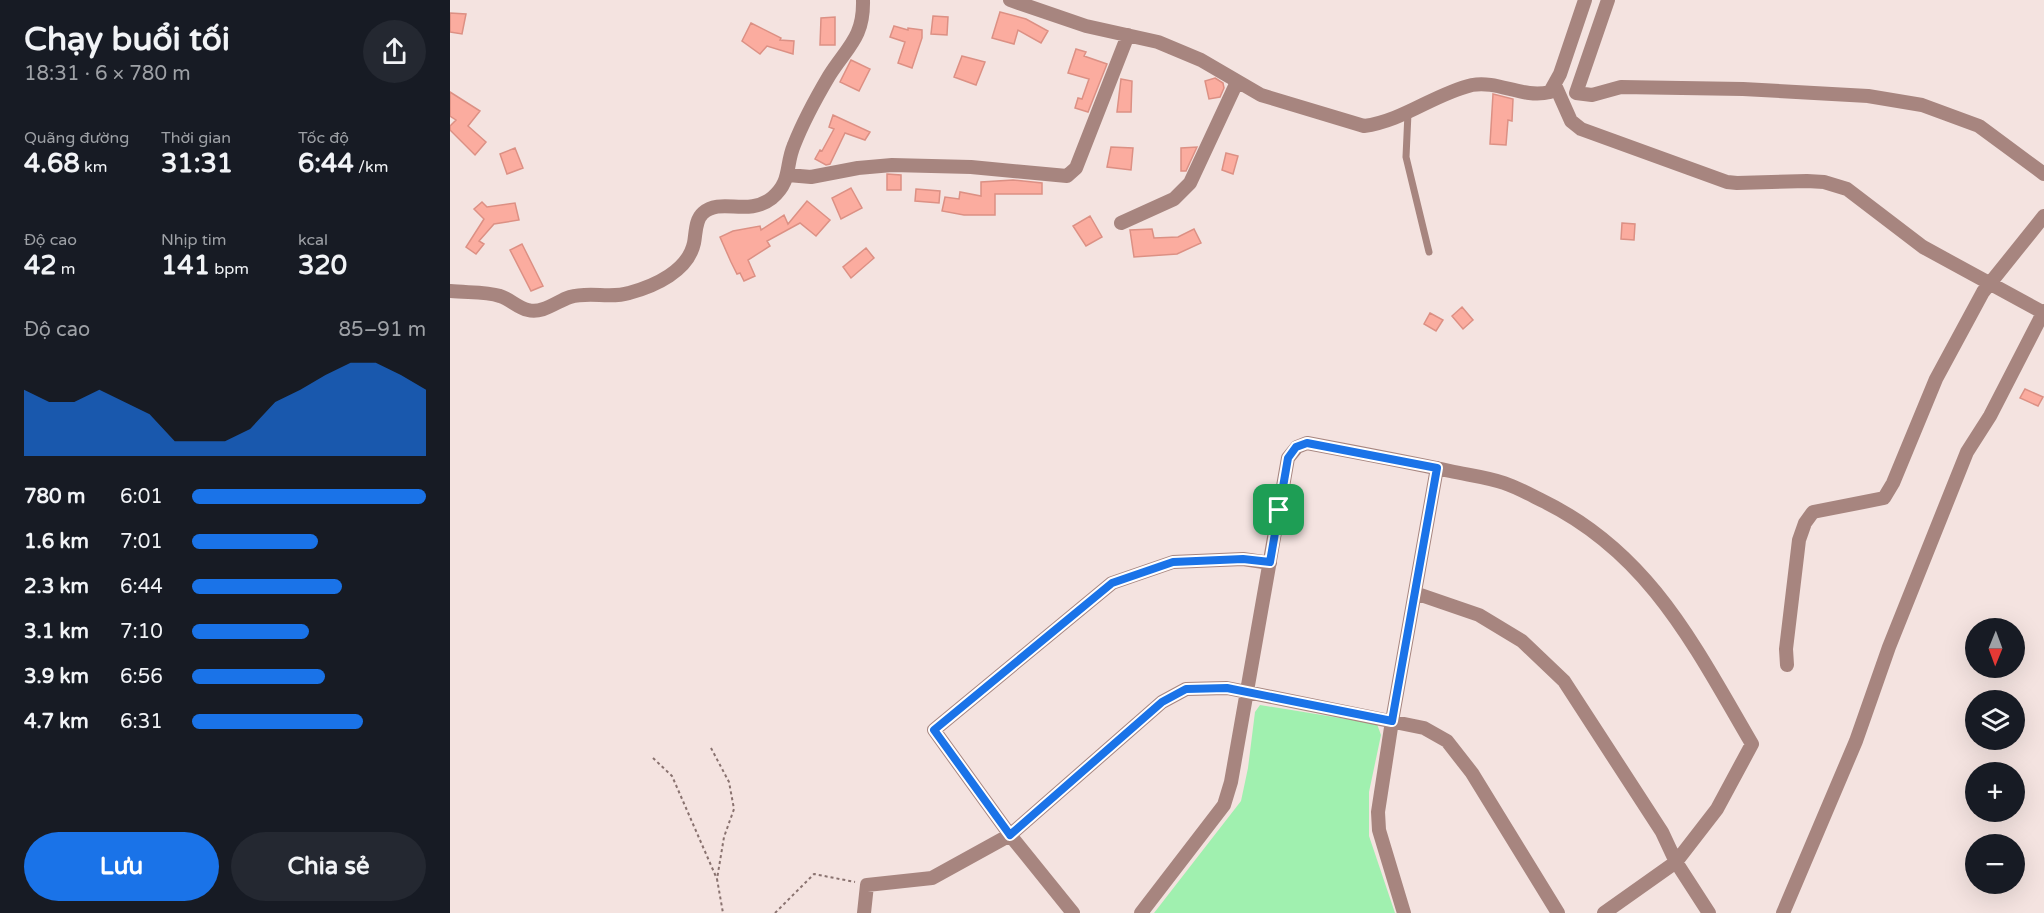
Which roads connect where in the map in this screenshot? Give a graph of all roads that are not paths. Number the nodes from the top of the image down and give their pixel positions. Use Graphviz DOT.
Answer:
graph roads {
  1 [pos="863,0"];
  2 [pos="1010,0"];
  3 [pos="1585,0"];
  4 [pos="1608,0"];
  5 [pos="1128,35"];
  6 [pos="1237,82"];
  7 [pos="1555,86"];
  8 [pos="1408,113"];
  9 [pos="2044,174"];
  10 [pos="788,175"];
  11 [pos="2044,216"];
  12 [pos="1121,223"];
  13 [pos="1429,252"];
  14 [pos="1990,284"];
  15 [pos="450,291"];
  16 [pos="2044,312"];
  17 [pos="1437,468"];
  18 [pos="1270,562"];
  19 [pos="1415,593"];
  20 [pos="1787,665"];
  21 [pos="1247,692"];
  22 [pos="1392,721"];
  23 [pos="1010,835"];
  24 [pos="1676,862"];
  25 [pos="864,913"];
  26 [pos="1073,913"];
  27 [pos="1141,913"];
  28 [pos="1404,913"];
  29 [pos="1558,913"];
  30 [pos="1604,913"];
  31 [pos="1709,913"];
  32 [pos="1783,913"];
  1 -- 10 [label="street"];
  2 -- 5 [label="street"];
  3 -- 7 [label="street"];
  4 -- 9 [label="street"];
  5 -- 6 [label="street"];
  5 -- 10 [label="street"];
  6 -- 8 [label="street"];
  6 -- 12 [label="street"];
  7 -- 8 [label="street"];
  7 -- 14 [label="street"];
  8 -- 13 [label="lane"];
  10 -- 15 [label="street"];
  11 -- 14 [label="street"];
  14 -- 16 [label="street"];
  14 -- 20 [label="street"];
  16 -- 32 [label="street"];
  17 -- 18 [label="street"];
  17 -- 19 [label="street"];
  17 -- 24 [label="street"];
  18 -- 21 [label="street"];
  18 -- 23 [label="street"];
  19 -- 22 [label="street"];
  19 -- 24 [label="street"];
  21 -- 22 [label="street"];
  21 -- 23 [label="street"];
  21 -- 27 [label="street"];
  22 -- 28 [label="street"];
  22 -- 29 [label="street"];
  23 -- 25 [label="street"];
  23 -- 26 [label="street"];
  24 -- 30 [label="street"];
  24 -- 31 [label="street"];
}
